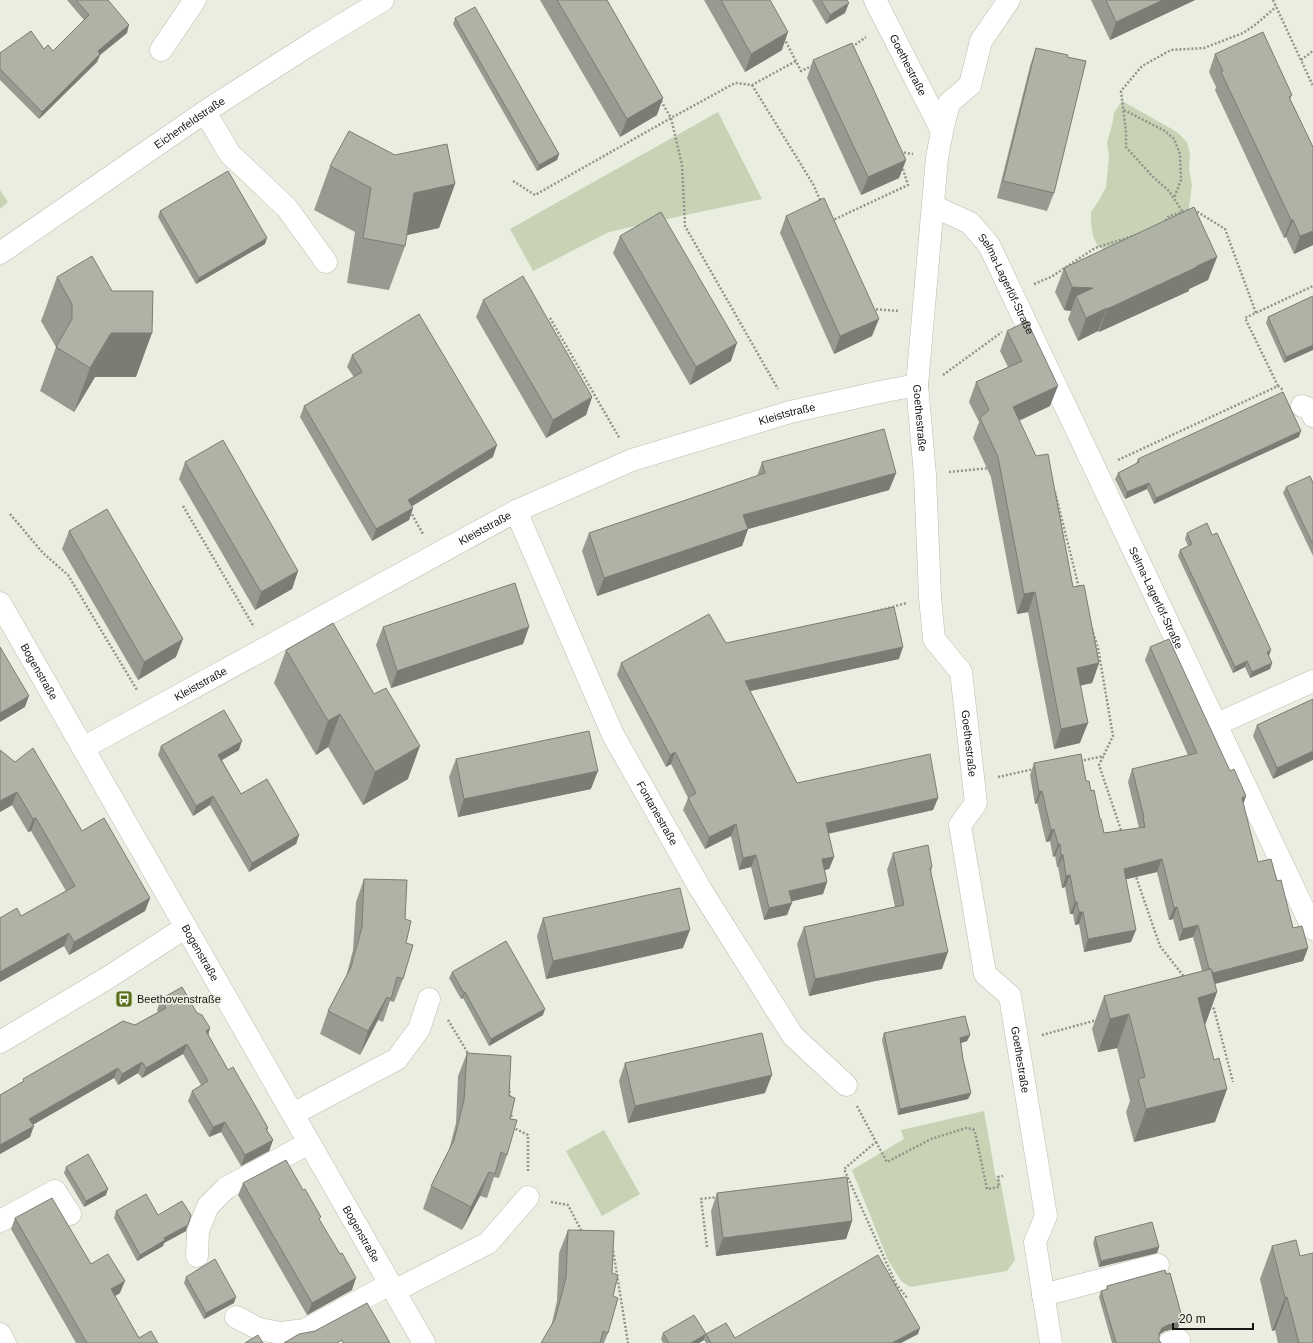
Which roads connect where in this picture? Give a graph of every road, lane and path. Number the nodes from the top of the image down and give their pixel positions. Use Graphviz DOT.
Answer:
graph roads {
  1 [pos="195,0"];
  2 [pos="383,0"];
  3 [pos="875,0"];
  4 [pos="1009,0"];
  5 [pos="1273,0"];
  6 [pos="1276,7"];
  7 [pos="886,23"];
  8 [pos="782,34"];
  9 [pos="852,47"];
  10 [pos="161,50"];
  11 [pos="846,50"];
  12 [pos="1313,51"];
  13 [pos="855,54"];
  14 [pos="1301,60"];
  15 [pos="796,61"];
  16 [pos="820,62"];
  17 [pos="752,85"];
  18 [pos="1313,86"];
  19 [pos="659,98"];
  20 [pos="1124,110"];
  21 [pos="205,112"];
  22 [pos="671,118"];
  23 [pos="942,130"];
  24 [pos="899,158"];
  25 [pos="938,158"];
  26 [pos="902,165"];
  27 [pos="513,181"];
  28 [pos="1174,198"];
  29 [pos="822,203"];
  30 [pos="933,206"];
  31 [pos="1182,211"];
  32 [pos="828,215"];
  33 [pos="830,222"];
  34 [pos="1160,227"];
  35 [pos="834,228"];
  36 [pos="1139,234"];
  37 [pos="0,252"];
  38 [pos="326,262"];
  39 [pos="1313,286"];
  40 [pos="1013,292"];
  41 [pos="869,302"];
  42 [pos="922,312"];
  43 [pos="1256,313"];
  44 [pos="1024,317"];
  45 [pos="550,318"];
  46 [pos="1278,386"];
  47 [pos="917,392"];
  48 [pos="1308,411"];
  49 [pos="790,412"];
  50 [pos="632,460"];
  51 [pos="994,467"];
  52 [pos="1096,470"];
  53 [pos="925,475"];
  54 [pos="1054,488"];
  55 [pos="183,506"];
  56 [pos="408,508"];
  57 [pos="516,511"];
  58 [pos="10,514"];
  59 [pos="436,555"];
  60 [pos="1080,591"];
  61 [pos="930,597"];
  62 [pos="0,603"];
  63 [pos="870,613"];
  64 [pos="1091,627"];
  65 [pos="266,648"];
  66 [pos="1313,681"];
  67 [pos="150,712"];
  68 [pos="1217,724"];
  69 [pos="83,748"];
  70 [pos="1104,756"];
  71 [pos="1073,762"];
  72 [pos="1035,769"];
  73 [pos="974,781"];
  74 [pos="1122,833"];
  75 [pos="1134,871"];
  76 [pos="186,927"];
  77 [pos="1313,929"];
  78 [pos="1186,980"];
  79 [pos="429,999"];
  80 [pos="1210,1004"];
  81 [pos="445,1016"];
  82 [pos="1102,1019"];
  83 [pos="1018,1041"];
  84 [pos="0,1042"];
  85 [pos="473,1061"];
  86 [pos="509,1081"];
  87 [pos="1233,1082"];
  88 [pos="846,1085"];
  89 [pos="293,1114"];
  90 [pos="876,1142"];
  91 [pos="309,1143"];
  92 [pos="1003,1176"];
  93 [pos="724,1196"];
  94 [pos="528,1197"];
  95 [pos="70,1214"];
  96 [pos="0,1221"];
  97 [pos="585,1236"];
  98 [pos="707,1247"];
  99 [pos="607,1248"];
  100 [pos="197,1256"];
  101 [pos="1158,1265"];
  102 [pos="392,1287"];
  103 [pos="1043,1295"];
  104 [pos="908,1299"];
  105 [pos="236,1317"];
  106 [pos="0,1334"];
  107 [pos="5,1343"];
  108 [pos="424,1343"];
  109 [pos="628,1343"];
  110 [pos="1051,1343"];
  1 -- 10 [label="street"];
  2 -- 21 [label="street, Eichenfeldstraße"];
  3 -- 7 [label="street, Goethestraße"];
  4 -- 23 [label="street, Goethestraße"];
  5 -- 6 [label="path"];
  6 -- 14 [label="path"];
  6 -- 20 [label="path"];
  7 -- 9 [label="path"];
  7 -- 23 [label="street, Goethestraße"];
  8 -- 15 [label="path"];
  9 -- 11 [label="path"];
  9 -- 13 [label="path"];
  12 -- 14 [label="path"];
  14 -- 18 [label="path"];
  15 -- 16 [label="path"];
  15 -- 17 [label="path"];
  17 -- 22 [label="path"];
  17 -- 29 [label="path"];
  19 -- 22 [label="path"];
  20 -- 28 [label="path"];
  20 -- 28 [label="path"];
  21 -- 37 [label="street, Eichenfeldstraße"];
  21 -- 38 [label="street"];
  22 -- 27 [label="path"];
  22 -- 49 [label="path"];
  23 -- 25 [label="street, Goethestraße"];
  24 -- 25 [label="path"];
  25 -- 30 [label="street, Goethestraße"];
  26 -- 33 [label="path"];
  28 -- 31 [label="path"];
  30 -- 40 [label="street, Selma-Lagerlöf-Straße"];
  30 -- 42 [label="street, Goethestraße"];
  31 -- 34 [label="path"];
  31 -- 43 [label="path"];
  32 -- 33 [label="path"];
  33 -- 35 [label="path"];
  36 -- 40 [label="path"];
  39 -- 43 [label="path"];
  40 -- 44 [label="street, Selma-Lagerlöf-Straße"];
  41 -- 42 [label="path"];
  42 -- 47 [label="street, Goethestraße"];
  43 -- 46 [label="path"];
  44 -- 47 [label="path"];
  44 -- 52 [label="street, Selma-Lagerlöf-Straße"];
  45 -- 50 [label="path"];
  46 -- 48 [label="path"];
  46 -- 52 [label="path"];
  47 -- 49 [label="street, Kleiststraße"];
  47 -- 53 [label="street, Goethestraße"];
  49 -- 50 [label="street, Kleiststraße"];
  50 -- 57 [label="street, Kleiststraße"];
  51 -- 53 [label="path"];
  52 -- 68 [label="street, Selma-Lagerlöf-Straße"];
  53 -- 61 [label="street, Goethestraße"];
  54 -- 60 [label="path"];
  55 -- 65 [label="path"];
  56 -- 59 [label="path"];
  57 -- 59 [label="street, Kleiststraße"];
  57 -- 88 [label="street, Fontanestraße"];
  58 -- 67 [label="path"];
  59 -- 65 [label="street, Kleiststraße"];
  61 -- 63 [label="path"];
  61 -- 73 [label="street, Goethestraße"];
  62 -- 69 [label="street, Bogenstraße"];
  64 -- 70 [label="path"];
  65 -- 67 [label="street, Kleiststraße"];
  66 -- 68 [label="street"];
  67 -- 69 [label="street, Kleiststraße"];
  68 -- 77 [label="street, Selma-Lagerlöf-Straße"];
  69 -- 76 [label="street, Bogenstraße"];
  70 -- 71 [label="path"];
  70 -- 74 [label="path"];
  72 -- 73 [label="path"];
  73 -- 83 [label="street, Goethestraße"];
  75 -- 78 [label="path"];
  76 -- 84 [label="street"];
  76 -- 89 [label="street, Bogenstraße"];
  79 -- 89 [label="street"];
  80 -- 87 [label="path"];
  81 -- 85 [label="path"];
  82 -- 83 [label="path"];
  83 -- 103 [label="street, Goethestraße"];
  86 -- 94 [label="path"];
  88 -- 90 [label="path"];
  89 -- 91 [label="street, Bogenstraße"];
  90 -- 92 [label="path"];
  90 -- 104 [label="path"];
  91 -- 100 [label="street"];
  91 -- 102 [label="street, Bogenstraße"];
  93 -- 98 [label="path"];
  94 -- 97 [label="path"];
  94 -- 102 [label="street"];
  95 -- 96 [label="street"];
  99 -- 109 [label="path"];
  101 -- 103 [label="street"];
  102 -- 105 [label="street"];
  102 -- 108 [label="street, Bogenstraße"];
  103 -- 110 [label="street, Goethestraße"];
  106 -- 107 [label="street"];
}
